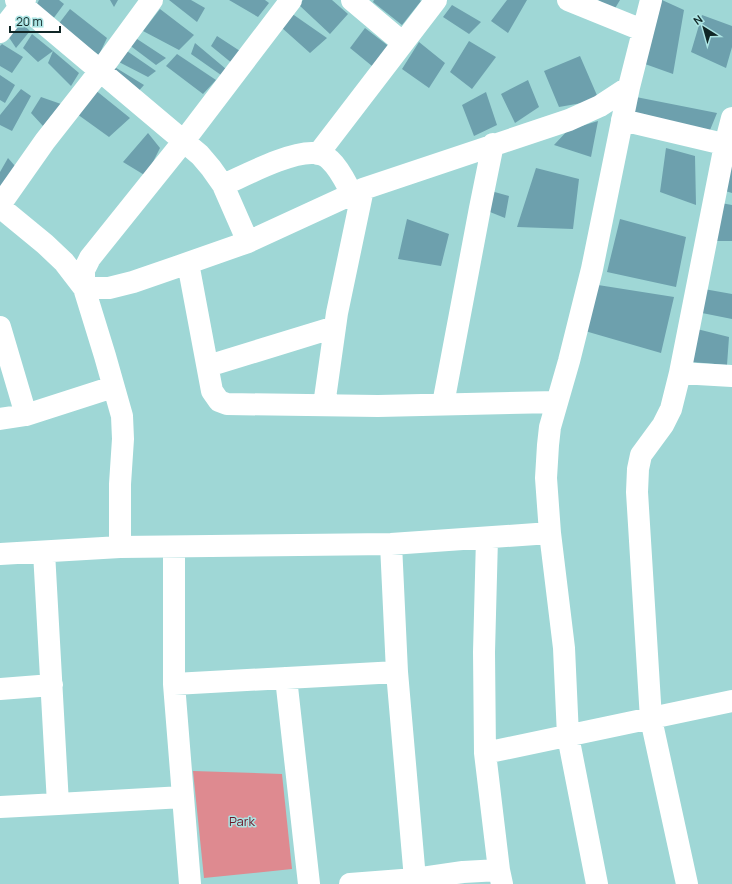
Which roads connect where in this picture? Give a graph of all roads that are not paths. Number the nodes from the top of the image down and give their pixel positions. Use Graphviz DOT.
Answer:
graph roads {
  1 [pos="152,0"];
  2 [pos="291,0"];
  3 [pos="352,0"];
  4 [pos="436,0"];
  5 [pos="568,0"];
  6 [pos="650,0"];
  7 [pos="21,2"];
  8 [pos="642,30"];
  9 [pos="0,32"];
  10 [pos="403,43"];
  11 [pos="100,71"];
  12 [pos="629,87"];
  13 [pos="732,118"];
  14 [pos="622,120"];
  15 [pos="183,142"];
  16 [pos="493,144"];
  17 [pos="728,145"];
  18 [pos="318,154"];
  19 [pos="223,184"];
  20 [pos="358,191"];
  21 [pos="0,206"];
  22 [pos="248,242"];
  23 [pos="188,263"];
  24 [pos="84,288"];
  25 [pos="0,327"];
  26 [pos="336,327"];
  27 [pos="208,366"];
  28 [pos="680,372"];
  29 [pos="732,376"];
  30 [pos="113,387"];
  31 [pos="556,402"];
  32 [pos="443,404"];
  33 [pos="324,405"];
  34 [pos="26,415"];
  35 [pos="0,419"];
  36 [pos="550,533"];
  37 [pos="487,538"];
  38 [pos="391,544"];
  39 [pos="174,547"];
  40 [pos="120,548"];
  41 [pos="44,552"];
  42 [pos="0,554"];
  43 [pos="397,672"];
  44 [pos="286,678"];
  45 [pos="174,684"];
  46 [pos="52,685"];
  47 [pos="0,689"];
  48 [pos="732,701"];
  49 [pos="651,719"];
  50 [pos="568,736"];
  51 [pos="484,753"];
  52 [pos="183,797"];
  53 [pos="58,804"];
  54 [pos="0,807"];
  55 [pos="501,877"];
  56 [pos="415,879"];
  57 [pos="190,884"];
  58 [pos="309,884"];
  59 [pos="350,884"];
  60 [pos="597,884"];
  61 [pos="687,884"];
  1 -- 11 [label="street"];
  2 -- 15 [label="street"];
  3 -- 10 [label="street"];
  4 -- 10 [label="street"];
  5 -- 8 [label="street"];
  6 -- 8 [label="street"];
  7 -- 9 [label="street"];
  7 -- 11 [label="street"];
  8 -- 12 [label="street"];
  10 -- 18 [label="street"];
  11 -- 15 [label="street"];
  11 -- 21 [label="street"];
  12 -- 14 [label="street"];
  12 -- 16 [label="street"];
  13 -- 17 [label="street"];
  14 -- 17 [label="street"];
  14 -- 31 [label="street"];
  15 -- 19 [label="street"];
  15 -- 24 [label="street"];
  16 -- 20 [label="street"];
  16 -- 32 [label="street"];
  17 -- 28 [label="street"];
  18 -- 19 [label="street"];
  18 -- 20 [label="street"];
  19 -- 22 [label="street"];
  20 -- 22 [label="street"];
  20 -- 26 [label="street"];
  21 -- 24 [label="street"];
  22 -- 23 [label="street"];
  23 -- 24 [label="street"];
  23 -- 27 [label="street"];
  24 -- 30 [label="street"];
  25 -- 34 [label="street"];
  26 -- 27 [label="street"];
  26 -- 33 [label="street"];
  27 -- 33 [label="street"];
  28 -- 29 [label="street"];
  28 -- 49 [label="street"];
  30 -- 34 [label="street"];
  30 -- 40 [label="street"];
  31 -- 32 [label="street"];
  31 -- 36 [label="street"];
  32 -- 33 [label="street"];
  34 -- 35 [label="street"];
  36 -- 37 [label="street"];
  36 -- 50 [label="street"];
  37 -- 38 [label="street"];
  37 -- 51 [label="street"];
  38 -- 39 [label="street"];
  38 -- 43 [label="street"];
  39 -- 40 [label="street"];
  39 -- 45 [label="street"];
  40 -- 41 [label="street"];
  41 -- 42 [label="street"];
  41 -- 46 [label="street"];
  43 -- 44 [label="street"];
  43 -- 56 [label="street"];
  44 -- 45 [label="street"];
  44 -- 58 [label="street"];
  45 -- 52 [label="street"];
  46 -- 47 [label="street"];
  46 -- 53 [label="street"];
  48 -- 49 [label="street"];
  49 -- 50 [label="street"];
  49 -- 61 [label="street"];
  50 -- 51 [label="street"];
  50 -- 60 [label="street"];
  51 -- 55 [label="street"];
  52 -- 53 [label="street"];
  52 -- 57 [label="street"];
  53 -- 54 [label="street"];
  55 -- 56 [label="street"];
  56 -- 59 [label="street"];
}
